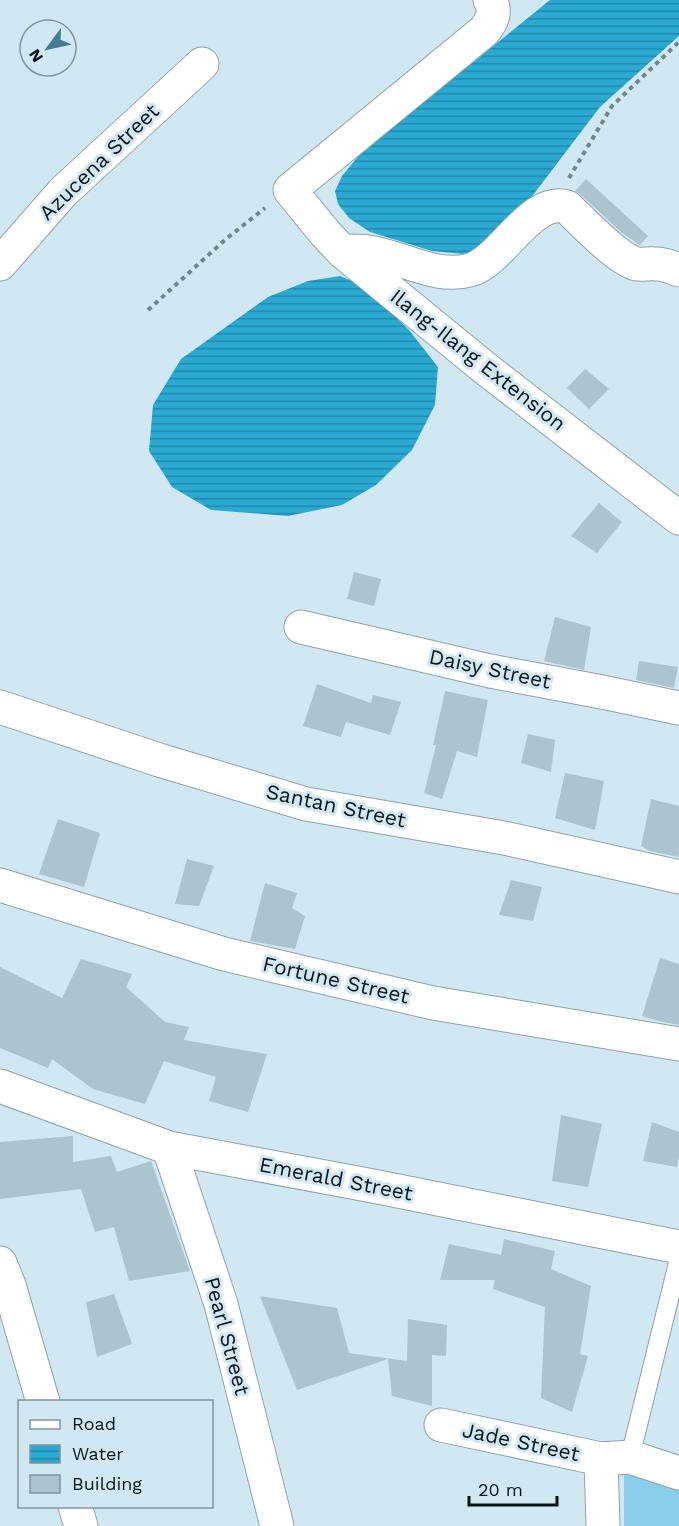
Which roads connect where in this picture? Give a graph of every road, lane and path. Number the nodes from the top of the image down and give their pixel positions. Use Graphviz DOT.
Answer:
graph roads {
  1 [pos="492,7"];
  2 [pos="679,42"];
  3 [pos="202,64"];
  4 [pos="290,190"];
  5 [pos="552,206"];
  6 [pos="343,252"];
  7 [pos="0,264"];
  8 [pos="679,270"];
  9 [pos="148,309"];
  10 [pos="679,518"];
  11 [pos="301,627"];
  12 [pos="0,707"];
  13 [pos="679,708"];
  14 [pos="679,877"];
  15 [pos="0,885"];
  16 [pos="679,1044"];
  17 [pos="0,1086"];
  18 [pos="169,1148"];
  19 [pos="679,1247"];
  20 [pos="679,1259"];
  21 [pos="0,1263"];
  22 [pos="44,1400"];
  23 [pos="441,1425"];
  24 [pos="616,1458"];
  25 [pos="679,1473"];
  26 [pos="76,1508"];
  27 [pos="81,1526"];
  28 [pos="277,1526"];
  29 [pos="603,1526"];
  1 -- 4 [label="street"];
  2 -- 5 [label="path"];
  3 -- 7 [label="street, Azucena Street"];
  4 -- 6 [label="street, Ilang-Ilang Extension"];
  4 -- 9 [label="path"];
  5 -- 6 [label="street"];
  5 -- 8 [label="street"];
  6 -- 10 [label="street, Ilang-Ilang Extension"];
  11 -- 13 [label="street, Daisy Street"];
  12 -- 14 [label="street, Santan Street"];
  15 -- 16 [label="street, Fortune Street"];
  17 -- 18 [label="street, Emerald Street"];
  18 -- 19 [label="street, Emerald Street"];
  18 -- 28 [label="street, Pearl Street"];
  20 -- 24 [label="lane"];
  21 -- 22 [label="street"];
  23 -- 24 [label="street, Jade Street"];
  24 -- 25 [label="street, Jade Street"];
  24 -- 29 [label="street, Jade Street"];
  26 -- 27 [label="street"];
}
